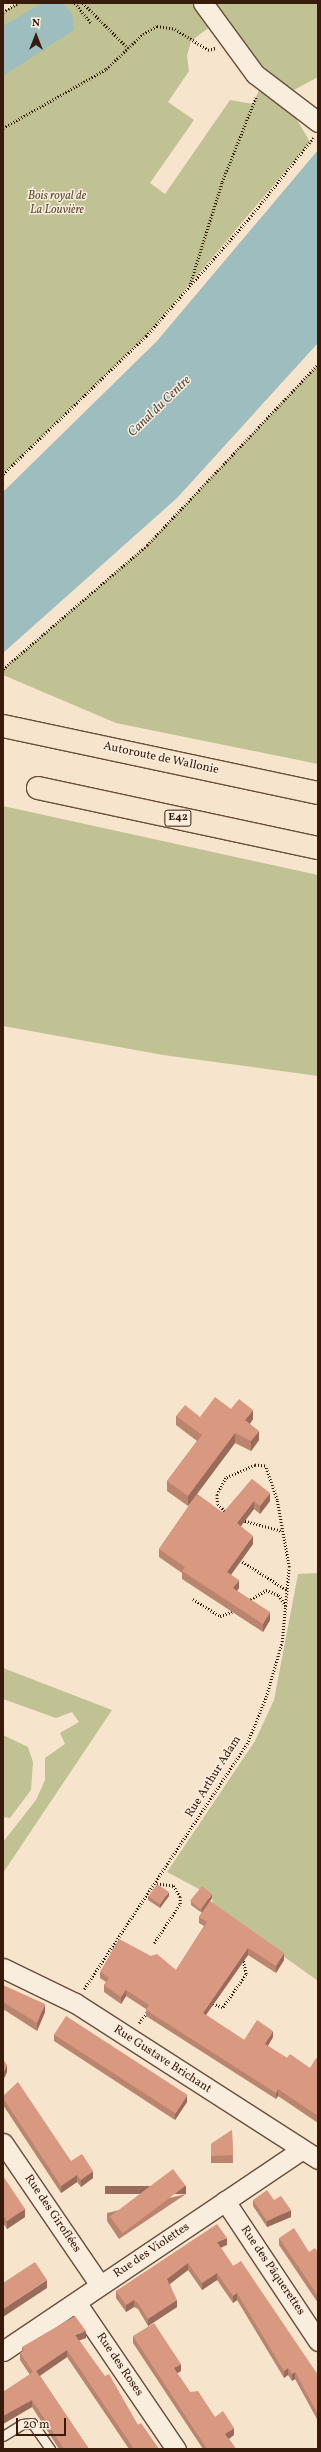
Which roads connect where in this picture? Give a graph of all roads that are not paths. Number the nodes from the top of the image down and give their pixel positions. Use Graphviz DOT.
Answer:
graph roads {
  1 [pos="203,3"];
  2 [pos="318,122"];
  3 [pos="3,726"];
  4 [pos="38,788"];
  5 [pos="318,793"];
  6 [pos="318,848"];
  7 [pos="3,1968"];
  8 [pos="3,2143"];
  9 [pos="300,2150"];
  10 [pos="318,2159"];
  11 [pos="225,2201"];
  12 [pos="100,2285"];
  13 [pos="76,2302"];
  14 [pos="318,2341"];
  15 [pos="3,2351"];
  16 [pos="3,2436"];
  17 [pos="50,2449"];
  18 [pos="176,2449"];
  1 -- 2 [label="street"];
  3 -- 5 [label="highway, Autoroute de Wallonie"];
  4 -- 6 [label="highway, E42"];
  7 -- 9 [label="street, Rue Gustave Brichant"];
  8 -- 12 [label="street, Rue des Giroflées"];
  9 -- 10 [label="street, Rue Gustave Brichant"];
  9 -- 11 [label="street, Rue des Violettes"];
  11 -- 12 [label="street, Rue des Violettes"];
  11 -- 14 [label="street, Rue des Pâquerettes"];
  12 -- 13 [label="street, Rue des Violettes"];
  13 -- 15 [label="street, Rue des Violettes"];
  13 -- 18 [label="street, Rue des Roses"];
  16 -- 17 [label="lane"];
}
